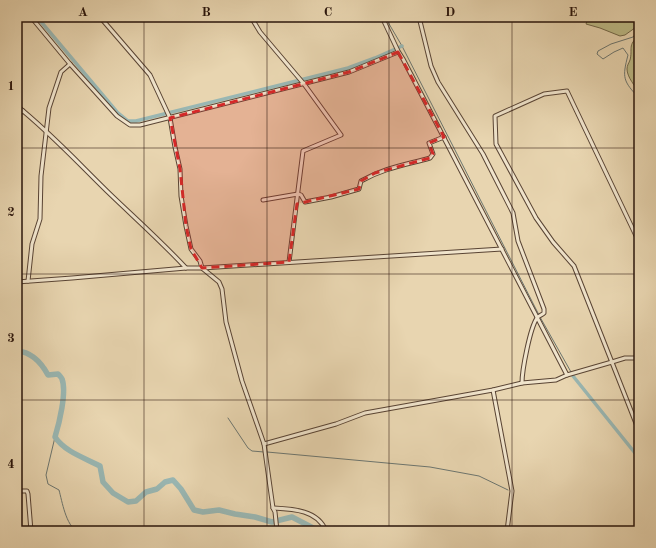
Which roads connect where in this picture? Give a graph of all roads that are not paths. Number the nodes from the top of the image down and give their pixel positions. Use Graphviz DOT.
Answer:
graph roads {
  1 [pos="31,17"];
  2 [pos="100,17"];
  3 [pos="251,17"];
  4 [pos="382,17"];
  5 [pos="419,17"];
  6 [pos="398,52"];
  7 [pos="70,64"];
  8 [pos="304,84"];
  9 [pos="17,106"];
  10 [pos="23,111"];
  11 [pos="17,115"];
  12 [pos="170,118"];
  13 [pos="45,130"];
  14 [pos="444,137"];
  15 [pos="298,194"];
  16 [pos="263,200"];
  17 [pos="639,242"];
  18 [pos="502,249"];
  19 [pos="289,262"];
  20 [pos="186,268"];
  21 [pos="202,268"];
  22 [pos="28,281"];
  23 [pos="17,282"];
  24 [pos="539,316"];
  25 [pos="639,358"];
  26 [pos="612,362"];
  27 [pos="570,374"];
  28 [pos="522,383"];
  29 [pos="493,390"];
  30 [pos="639,431"];
  31 [pos="264,444"];
  32 [pos="17,491"];
  33 [pos="273,508"];
  34 [pos="30,531"];
  35 [pos="277,531"];
  36 [pos="326,531"];
  37 [pos="507,531"];
  1 -- 7 [label="street"];
  2 -- 12 [label="street"];
  3 -- 8 [label="street"];
  4 -- 6 [label="street"];
  5 -- 24 [label="street"];
  6 -- 8 [label="street"];
  6 -- 14 [label="street"];
  7 -- 12 [label="street"];
  7 -- 13 [label="street"];
  8 -- 12 [label="street"];
  8 -- 15 [label="street"];
  9 -- 10 [label="street"];
  10 -- 11 [label="street"];
  10 -- 13 [label="street"];
  12 -- 21 [label="street"];
  13 -- 20 [label="street"];
  13 -- 22 [label="street"];
  14 -- 15 [label="street"];
  14 -- 18 [label="street"];
  15 -- 16 [label="street"];
  15 -- 19 [label="street"];
  17 -- 26 [label="street"];
  18 -- 19 [label="street"];
  18 -- 24 [label="street"];
  19 -- 21 [label="street"];
  20 -- 21 [label="street"];
  20 -- 22 [label="street"];
  21 -- 31 [label="street"];
  22 -- 23 [label="street"];
  24 -- 27 [label="street"];
  24 -- 28 [label="street"];
  25 -- 26 [label="street"];
  26 -- 27 [label="street"];
  26 -- 30 [label="street"];
  27 -- 28 [label="street"];
  28 -- 29 [label="street"];
  29 -- 31 [label="street"];
  29 -- 37 [label="street"];
  31 -- 33 [label="street"];
  32 -- 34 [label="street"];
  33 -- 35 [label="street"];
  33 -- 36 [label="street"];
}
